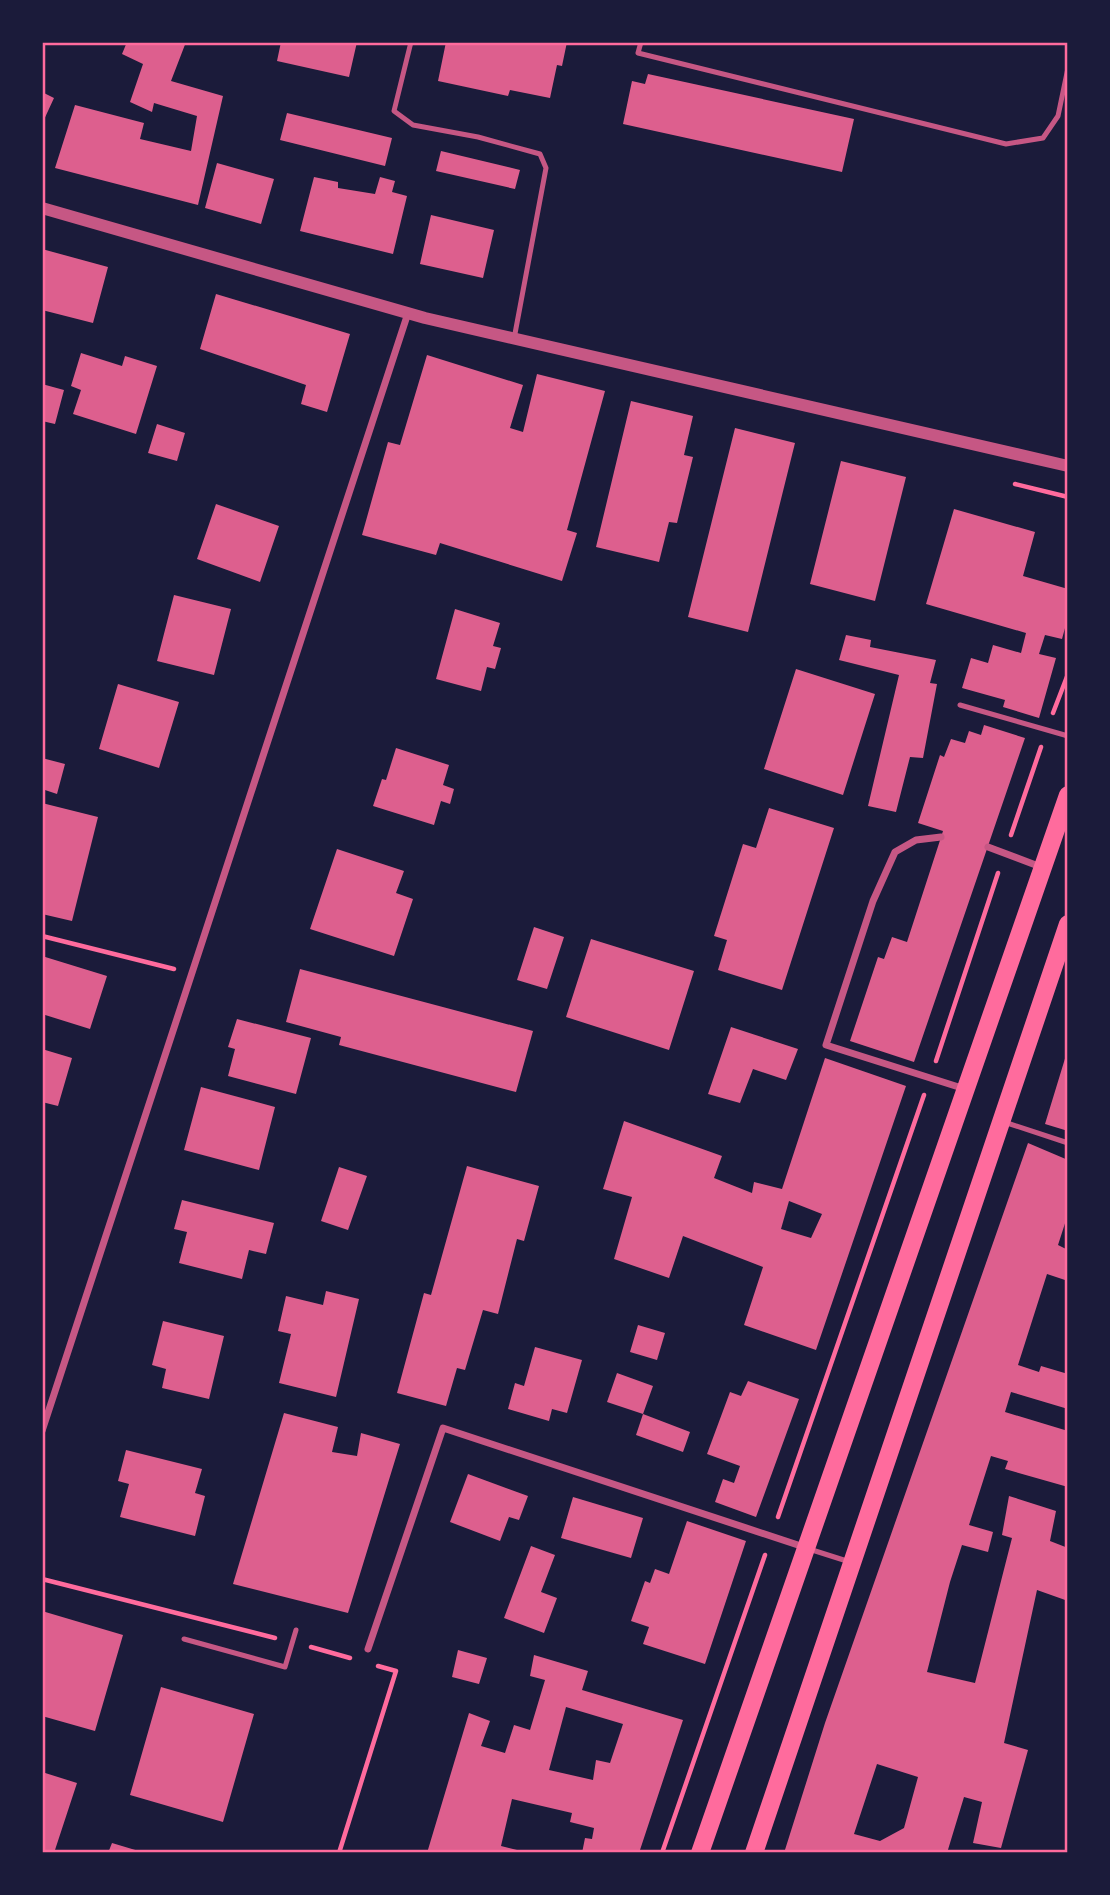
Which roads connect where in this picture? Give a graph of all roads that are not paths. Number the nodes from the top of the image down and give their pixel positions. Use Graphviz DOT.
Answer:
graph roads {
  1 [pos="411,42"];
  2 [pos="641,42"];
  3 [pos="1068,68"];
  4 [pos="42,208"];
  5 [pos="408,313"];
  6 [pos="514,339"];
  7 [pos="1068,466"];
  8 [pos="960,705"];
  9 [pos="1068,736"];
  10 [pos="1068,795"];
  11 [pos="941,837"];
  12 [pos="988,847"];
  13 [pos="1041,867"];
  14 [pos="1068,924"];
  15 [pos="965,1089"];
  16 [pos="1002,1121"];
  17 [pos="1068,1143"];
  18 [pos="42,1432"];
  19 [pos="805,1548"];
  20 [pos="853,1563"];
  21 [pos="296,1630"];
  22 [pos="184,1639"];
  23 [pos="368,1649"];
  24 [pos="700,1853"];
  25 [pos="754,1853"];
  1 -- 6 [label="lane"];
  2 -- 3 [label="lane"];
  4 -- 5 [label="street"];
  5 -- 6 [label="street"];
  5 -- 18 [label="street"];
  6 -- 7 [label="street"];
  8 -- 9 [label="lane"];
  10 -- 13 [label="main road"];
  11 -- 15 [label="street"];
  12 -- 13 [label="street"];
  13 -- 15 [label="main road"];
  14 -- 16 [label="main road"];
  15 -- 19 [label="main road"];
  16 -- 17 [label="lane"];
  16 -- 20 [label="main road"];
  19 -- 20 [label="lane"];
  19 -- 23 [label="street"];
  19 -- 24 [label="main road"];
  20 -- 25 [label="main road"];
  21 -- 22 [label="lane"];
}
